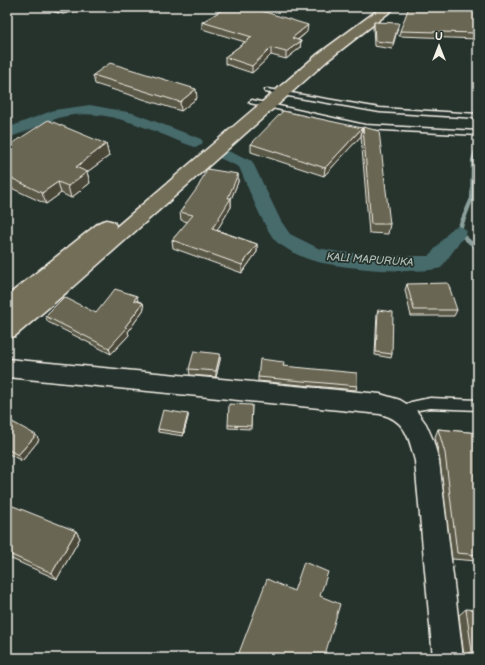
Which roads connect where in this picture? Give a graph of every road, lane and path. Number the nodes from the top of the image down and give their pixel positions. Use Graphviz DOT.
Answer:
graph roads {
  1 [pos="51,7"];
  2 [pos="78,7"];
  3 [pos="377,7"];
  4 [pos="390,7"];
  5 [pos="266,98"];
  6 [pos="478,116"];
  7 [pos="478,133"];
  8 [pos="126,220"];
  9 [pos="7,308"];
  10 [pos="7,330"];
  11 [pos="7,368"];
  12 [pos="478,405"];
  13 [pos="402,411"];
  14 [pos="448,658"];
  1 -- 2 [label="street"];
  3 -- 5 [label="highway"];
  4 -- 5 [label="highway"];
  5 -- 6 [label="lane"];
  5 -- 7 [label="lane"];
  5 -- 8 [label="highway"];
  8 -- 9 [label="highway"];
  8 -- 10 [label="highway"];
  11 -- 13 [label="street"];
  12 -- 13 [label="lane"];
  13 -- 14 [label="street"];
}
